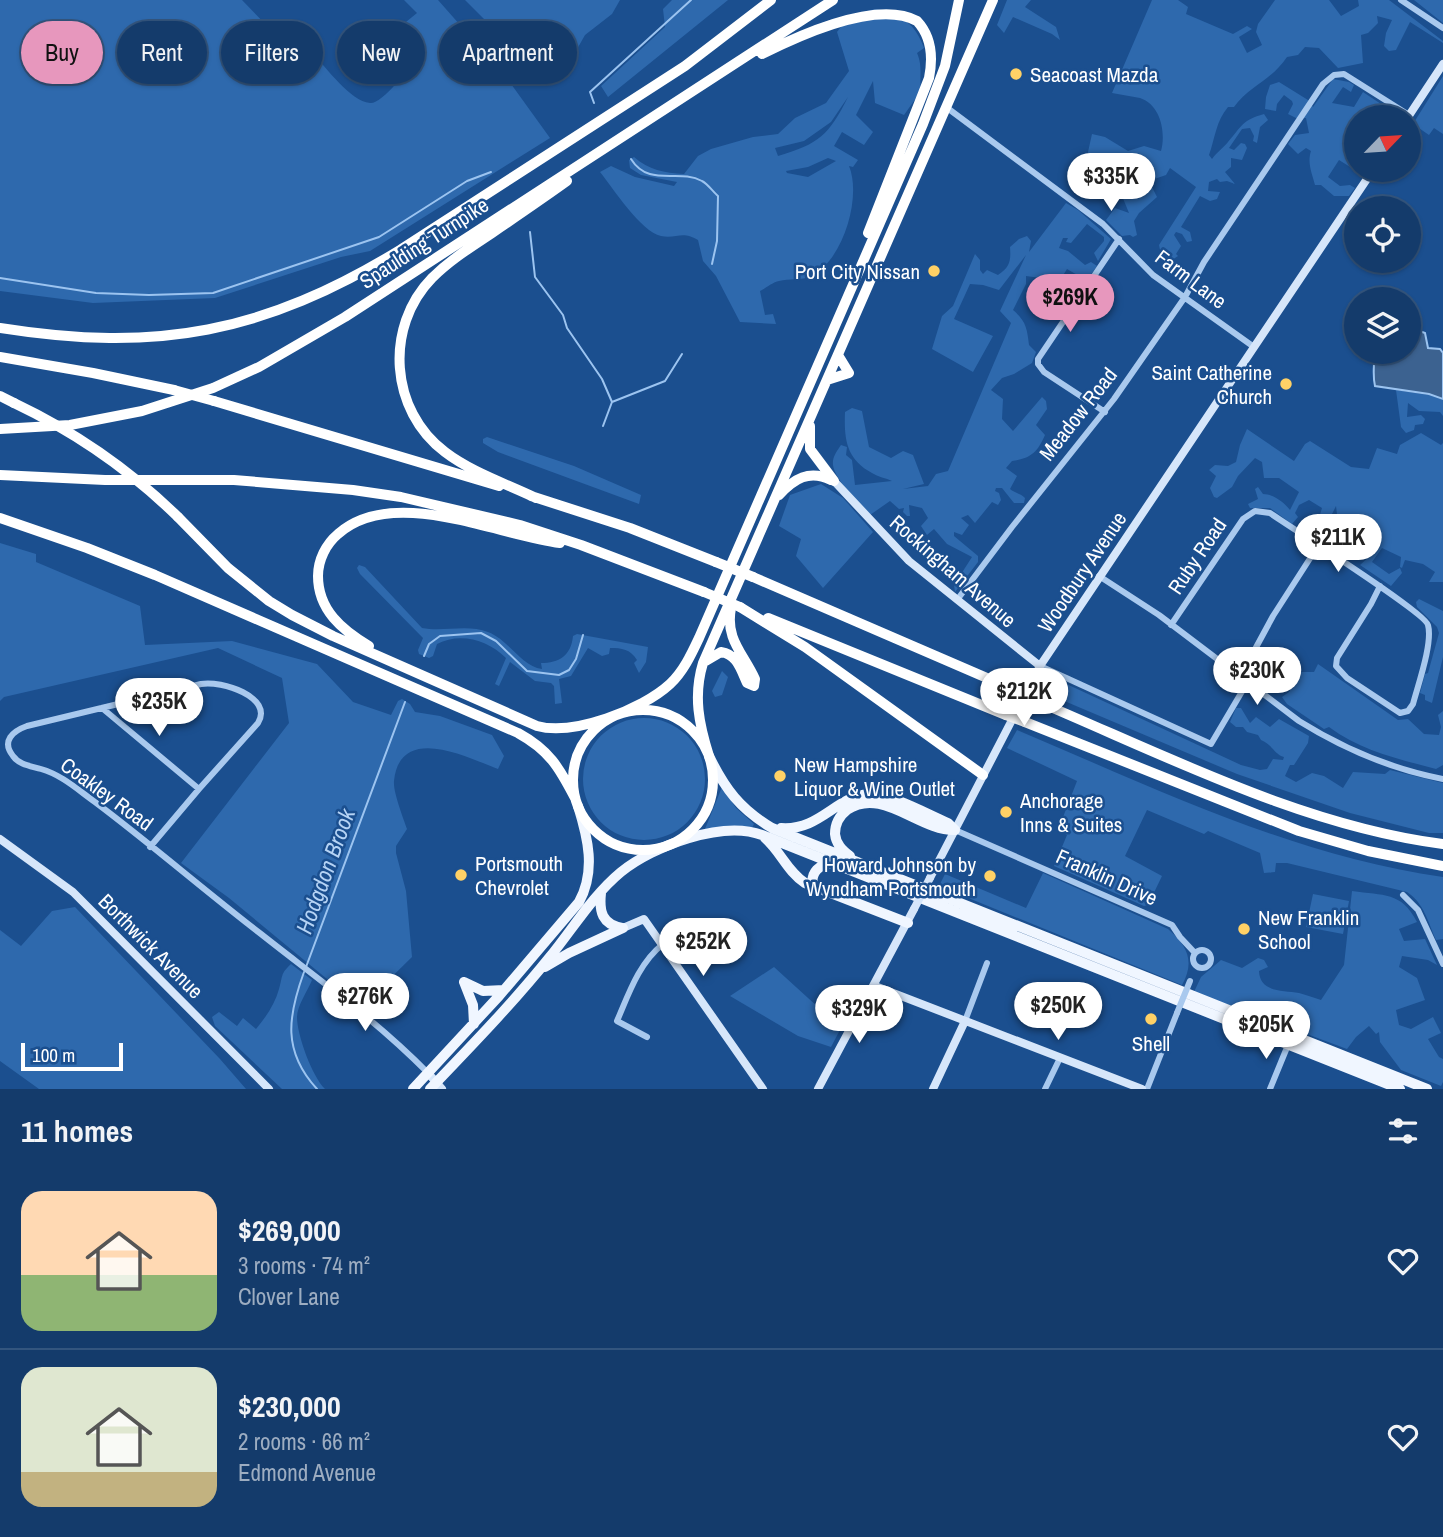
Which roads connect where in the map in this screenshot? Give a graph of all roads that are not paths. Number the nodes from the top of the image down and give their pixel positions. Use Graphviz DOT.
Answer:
graph roads {
  1 [pos="771,0"];
  2 [pos="833,0"];
  3 [pos="959,0"];
  4 [pos="993,0"];
  5 [pos="1401,0"];
  6 [pos="1443,28"];
  7 [pos="1443,64"];
  8 [pos="716,77"];
  9 [pos="1392,105"];
  10 [pos="1415,105"];
  11 [pos="946,107"];
  12 [pos="660,113"];
  13 [pos="1365,182"];
  14 [pos="1119,239"];
  15 [pos="1185,297"];
  16 [pos="0,328"];
  17 [pos="1254,347"];
  18 [pos="838,355"];
  19 [pos="0,357"];
  20 [pos="818,364"];
  21 [pos="827,380"];
  22 [pos="0,396"];
  23 [pos="1105,412"];
  24 [pos="812,414"];
  25 [pos="0,429"];
  26 [pos="0,475"];
  27 [pos="834,481"];
  28 [pos="536,498"];
  29 [pos="772,504"];
  30 [pos="0,518"];
  31 [pos="583,546"];
  32 [pos="1318,546"];
  33 [pos="1099,576"];
  34 [pos="1380,586"];
  35 [pos="734,589"];
  36 [pos="957,600"];
  37 [pos="740,607"];
  38 [pos="1171,625"];
  39 [pos="703,663"];
  40 [pos="1040,666"];
  41 [pos="402,667"];
  42 [pos="1240,677"];
  43 [pos="1247,682"];
  44 [pos="102,708"];
  45 [pos="617,715"];
  46 [pos="709,756"];
  47 [pos="983,775"];
  48 [pos="1443,779"];
  49 [pos="198,789"];
  50 [pos="577,802"];
  51 [pos="772,828"];
  52 [pos="955,830"];
  53 [pos="762,835"];
  54 [pos="0,839"];
  55 [pos="1443,844"];
  56 [pos="150,847"];
  57 [pos="664,847"];
  58 [pos="834,863"];
  59 [pos="862,864"];
  60 [pos="1443,866"];
  61 [pos="813,887"];
  62 [pos="601,892"];
  63 [pos="1403,895"];
  64 [pos="908,923"];
  65 [pos="623,928"];
  66 [pos="663,944"];
  67 [pos="1195,953"];
  68 [pos="987,964"];
  69 [pos="1443,964"];
  70 [pos="1198,967"];
  71 [pos="533,977"];
  72 [pos="875,986"];
  73 [pos="505,990"];
  74 [pos="965,1021"];
  75 [pos="474,1024"];
  76 [pos="647,1037"];
  77 [pos="1288,1045"];
  78 [pos="1060,1058"];
  79 [pos="428,1073"];
  80 [pos="436,1087"];
  81 [pos="269,1089"];
  82 [pos="412,1089"];
  83 [pos="763,1089"];
  84 [pos="820,1089"];
  85 [pos="933,1089"];
  86 [pos="1045,1089"];
  87 [pos="1144,1089"];
  88 [pos="1269,1089"];
  89 [pos="1400,1089"];
  90 [pos="1427,1089"];
  1 -- 16 [label="highway, Spaulding Turnpike"];
  2 -- 8 [label="highway, Spaulding Turnpike"];
  3 -- 20 [label="highway"];
  4 -- 11 [label="highway"];
  5 -- 6 [label="street"];
  7 -- 10 [label="street"];
  8 -- 12 [label="highway, Spaulding Turnpike"];
  8 -- 20 [label="highway"];
  9 -- 15 [label="street, Meadow Road"];
  11 -- 14 [label="street, Farm Lane"];
  11 -- 18 [label="highway"];
  12 -- 25 [label="highway, Spaulding Turnpike"];
  12 -- 28 [label="highway"];
  13 -- 17 [label="street, Woodbury Avenue"];
  14 -- 15 [label="street, Farm Lane"];
  14 -- 23 [label="street"];
  15 -- 17 [label="street, Farm Lane"];
  15 -- 23 [label="street, Meadow Road"];
  17 -- 33 [label="street, Woodbury Avenue"];
  18 -- 21 [label="highway"];
  18 -- 21 [label="highway"];
  19 -- 28 [label="highway, bridge"];
  20 -- 45 [label="highway"];
  21 -- 24 [label="highway"];
  22 -- 41 [label="highway, bridge"];
  23 -- 36 [label="street, Meadow Road"];
  24 -- 27 [label="highway"];
  24 -- 29 [label="highway"];
  26 -- 31 [label="highway"];
  27 -- 29 [label="highway"];
  27 -- 36 [label="street, Rockingham Avenue"];
  28 -- 55 [label="highway, bridge"];
  29 -- 35 [label="highway"];
  30 -- 50 [label="highway"];
  31 -- 37 [label="highway, bridge"];
  31 -- 41 [label="highway"];
  32 -- 34 [label="street"];
  32 -- 38 [label="street, Ruby Road"];
  32 -- 42 [label="street"];
  33 -- 38 [label="street"];
  33 -- 40 [label="street, Woodbury Avenue"];
  34 -- 34 [label="street"];
  35 -- 39 [label="highway"];
  35 -- 39 [label="highway"];
  36 -- 40 [label="street, Rockingham Avenue"];
  37 -- 47 [label="highway"];
  37 -- 60 [label="highway, bridge"];
  38 -- 42 [label="street"];
  39 -- 46 [label="highway"];
  40 -- 43 [label="street, Rockingham Avenue"];
  40 -- 47 [label="street, Woodbury Avenue"];
  41 -- 45 [label="highway"];
  42 -- 43 [label="street"];
  43 -- 48 [label="street"];
  44 -- 49 [label="street"];
  44 -- 49 [label="street, Coakley Road"];
  44 -- 56 [label="street, Coakley Road"];
  45 -- 46 [label="highway"];
  45 -- 50 [label="highway"];
  46 -- 51 [label="main road"];
  46 -- 57 [label="highway"];
  47 -- 52 [label="street, Woodbury Avenue"];
  49 -- 56 [label="street, Coakley Road"];
  50 -- 57 [label="highway"];
  50 -- 73 [label="main road"];
  51 -- 52 [label="main road"];
  51 -- 59 [label="main road"];
  52 -- 59 [label="main road"];
  52 -- 64 [label="street, Woodbury Avenue, bridge"];
  52 -- 67 [label="street, Franklin Drive"];
  53 -- 57 [label="main road"];
  53 -- 58 [label="main road"];
  53 -- 61 [label="main road"];
  54 -- 81 [label="street, Borthwick Avenue"];
  56 -- 79 [label="street, Coakley Road"];
  57 -- 62 [label="main road"];
  58 -- 61 [label="main road"];
  58 -- 77 [label="main road"];
  59 -- 90 [label="main road"];
  61 -- 64 [label="main road"];
  62 -- 65 [label="main road"];
  62 -- 71 [label="main road"];
  63 -- 69 [label="street"];
  64 -- 72 [label="street, Woodbury Avenue"];
  65 -- 66 [label="street"];
  65 -- 71 [label="main road"];
  66 -- 76 [label="street"];
  66 -- 83 [label="street"];
  67 -- 70 [label="street"];
  67 -- 70 [label="street"];
  68 -- 74 [label="street"];
  70 -- 87 [label="street, bridge"];
  71 -- 80 [label="main road"];
  72 -- 74 [label="street"];
  72 -- 84 [label="street, Woodbury Avenue"];
  73 -- 75 [label="main road"];
  73 -- 75 [label="main road"];
  74 -- 78 [label="street"];
  74 -- 85 [label="street"];
  75 -- 79 [label="main road"];
  77 -- 88 [label="street"];
  77 -- 89 [label="main road"];
  78 -- 86 [label="street"];
  78 -- 87 [label="street"];
  79 -- 80 [label="street"];
  79 -- 82 [label="main road"];
}
